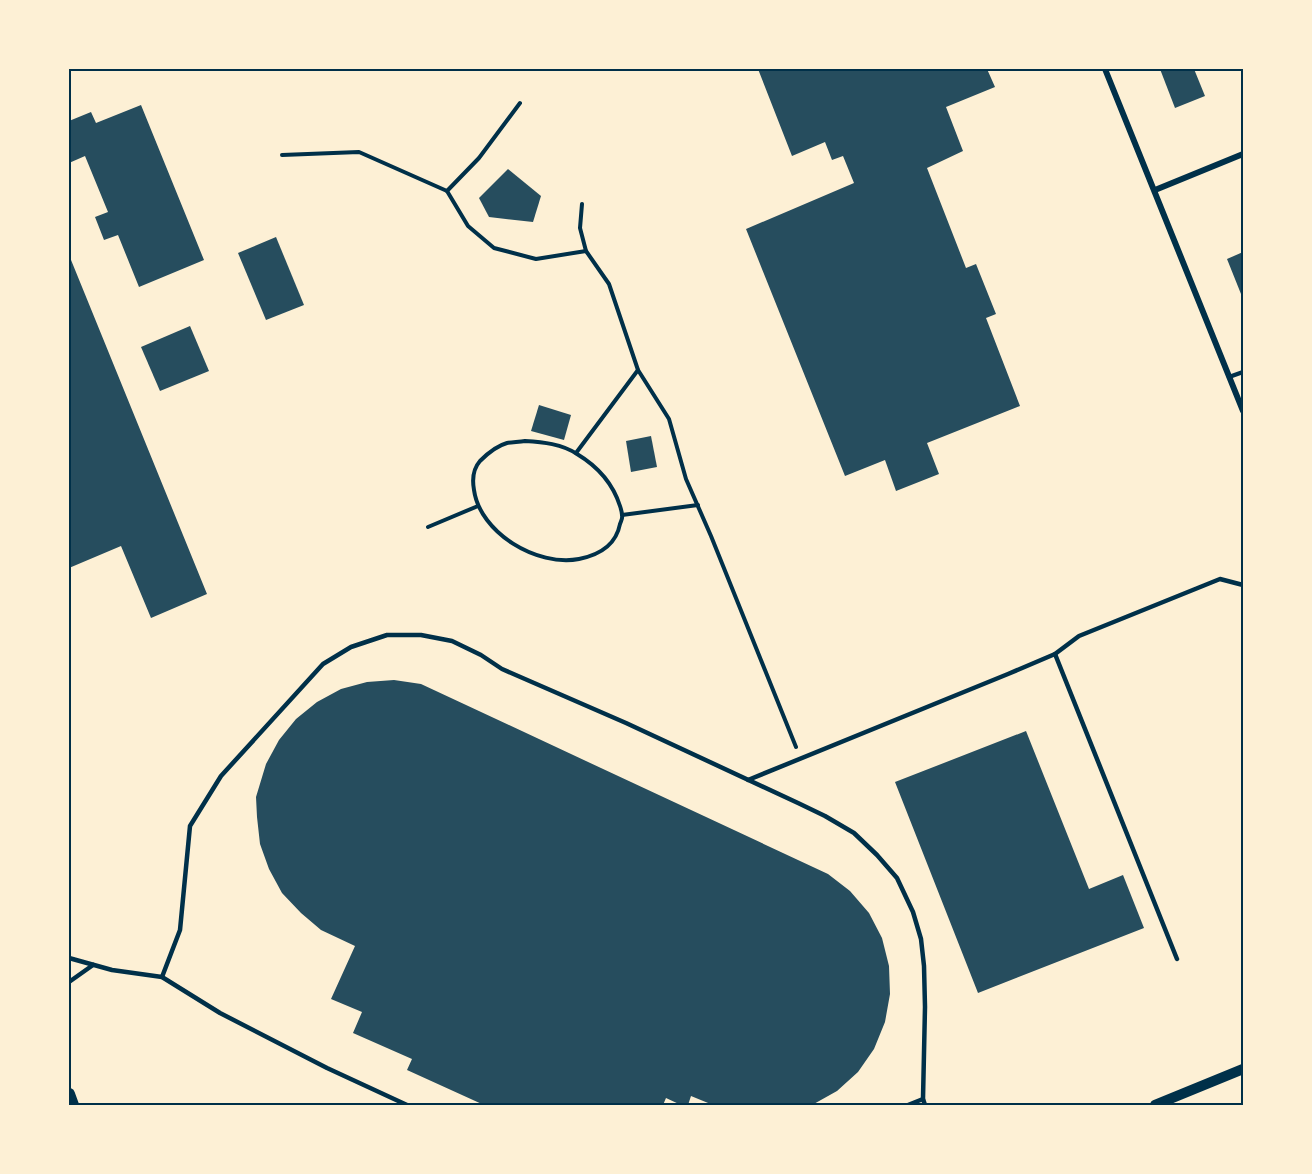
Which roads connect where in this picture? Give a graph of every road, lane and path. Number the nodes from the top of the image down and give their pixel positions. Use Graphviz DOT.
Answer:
graph roads {
  1 [pos="1105,69"];
  2 [pos="520,103"];
  3 [pos="1243,154"];
  4 [pos="282,155"];
  5 [pos="1155,190"];
  6 [pos="447,191"];
  7 [pos="582,204"];
  8 [pos="586,250"];
  9 [pos="638,370"];
  10 [pos="1243,372"];
  11 [pos="1229,377"];
  12 [pos="1243,411"];
  13 [pos="576,453"];
  14 [pos="698,505"];
  15 [pos="478,506"];
  16 [pos="622,515"];
  17 [pos="428,527"];
  18 [pos="1243,585"];
  19 [pos="1054,654"];
  20 [pos="801,758"];
  21 [pos="747,780"];
  22 [pos="69,958"];
  23 [pos="1177,959"];
  24 [pos="93,965"];
  25 [pos="162,977"];
  26 [pos="69,982"];
  27 [pos="1243,1070"];
  28 [pos="69,1094"];
  29 [pos="923,1099"];
  30 [pos="73,1105"];
  31 [pos="407,1105"];
  32 [pos="908,1105"];
  33 [pos="925,1105"];
  34 [pos="1155,1105"];
  1 -- 5 [label="street"];
  2 -- 6 [label="path"];
  3 -- 5 [label="street"];
  4 -- 6 [label="path"];
  5 -- 11 [label="street"];
  6 -- 8 [label="path"];
  7 -- 8 [label="path"];
  8 -- 9 [label="path"];
  9 -- 13 [label="path"];
  9 -- 14 [label="path"];
  10 -- 11 [label="lane"];
  11 -- 12 [label="street"];
  13 -- 15 [label="path"];
  13 -- 16 [label="path"];
  14 -- 16 [label="path"];
  14 -- 20 [label="path"];
  15 -- 16 [label="path"];
  15 -- 17 [label="path"];
  18 -- 19 [label="lane"];
  19 -- 20 [label="lane"];
  19 -- 23 [label="lane"];
  20 -- 21 [label="lane"];
  21 -- 25 [label="lane"];
  21 -- 29 [label="lane"];
  22 -- 24 [label="lane"];
  24 -- 25 [label="lane"];
  24 -- 26 [label="lane"];
  25 -- 31 [label="lane"];
  27 -- 34 [label="street"];
  28 -- 30 [label="main road"];
  29 -- 32 [label="lane"];
  29 -- 33 [label="lane"];
}
